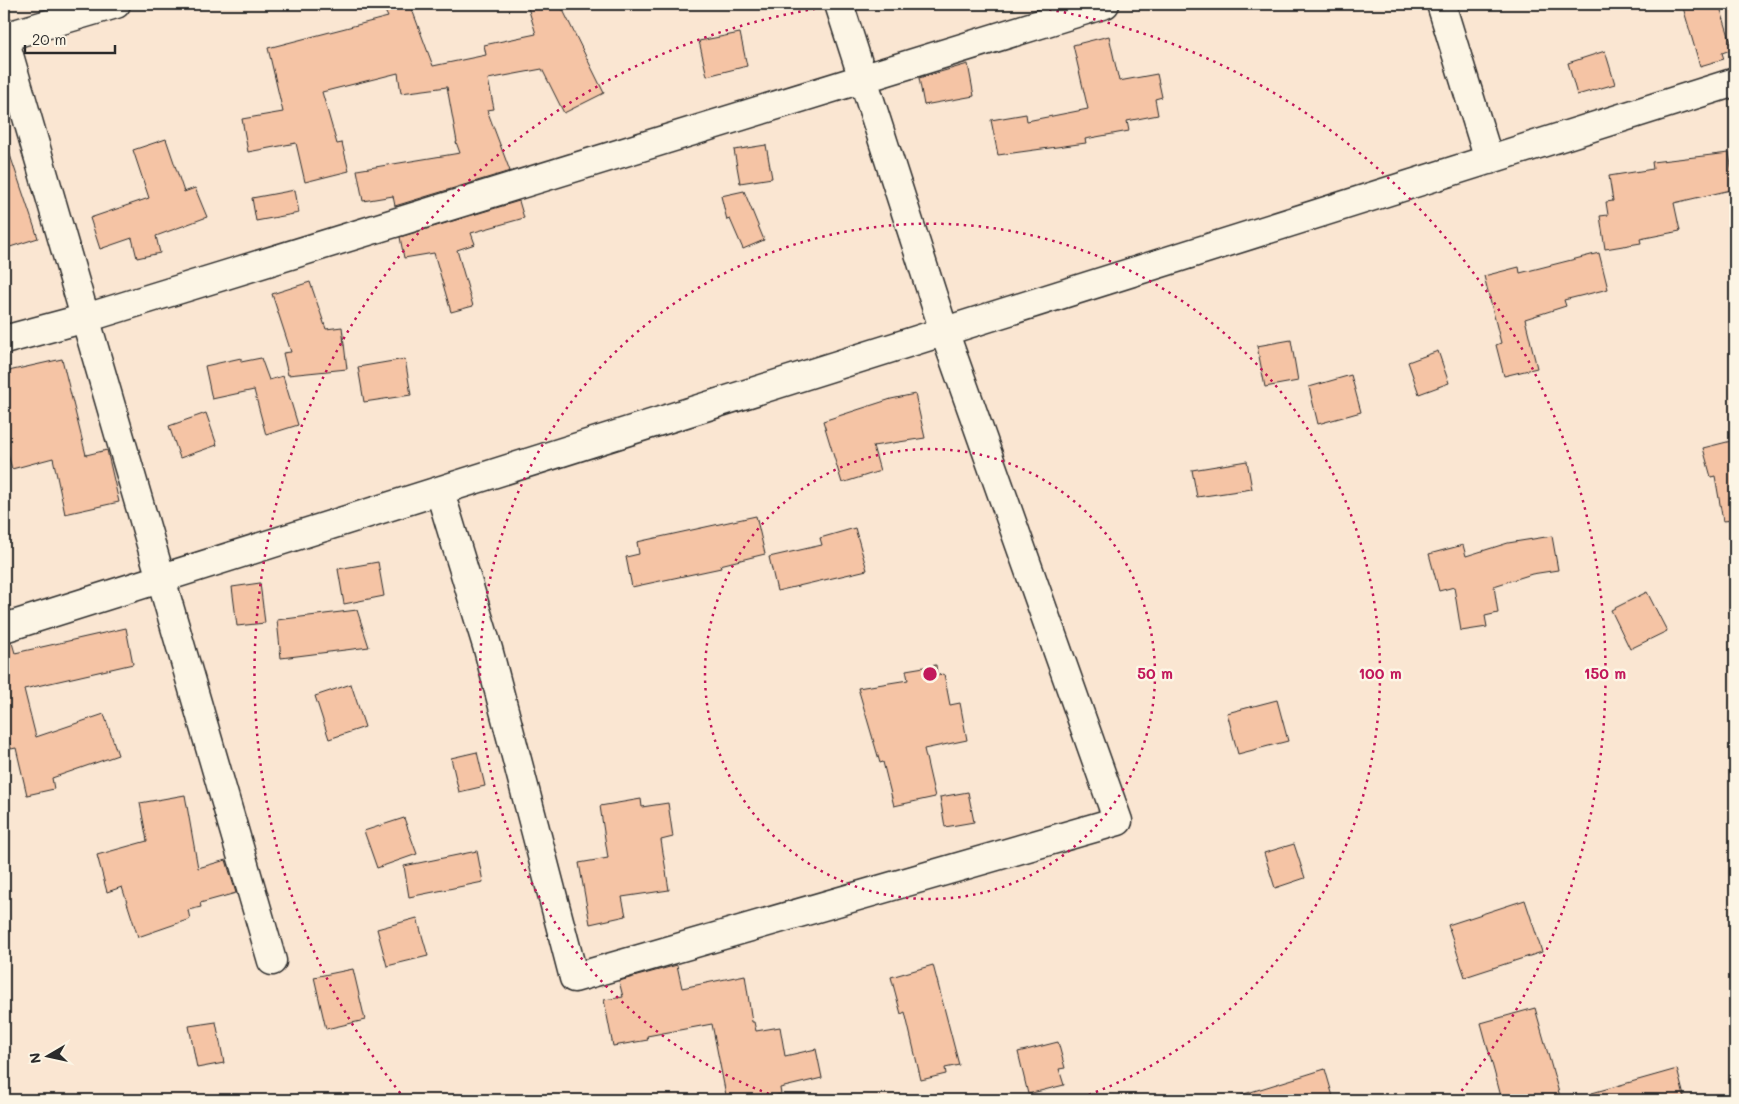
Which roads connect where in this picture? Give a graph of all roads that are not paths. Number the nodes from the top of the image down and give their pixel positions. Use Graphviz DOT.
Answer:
graph roads {
  1 [pos="116,4"];
  2 [pos="839,4"];
  3 [pos="1105,4"];
  4 [pos="1441,4"];
  5 [pos="4,37"];
  6 [pos="863,78"];
  7 [pos="1735,82"];
  8 [pos="1489,160"];
  9 [pos="86,318"];
  10 [pos="944,331"];
  11 [pos="4,340"];
  12 [pos="440,492"];
  13 [pos="162,578"];
  14 [pos="4,628"];
  15 [pos="272,961"];
  1 -- 5 [label="street"];
  2 -- 6 [label="street"];
  3 -- 6 [label="street"];
  4 -- 8 [label="street"];
  5 -- 9 [label="street"];
  6 -- 9 [label="street"];
  6 -- 10 [label="street"];
  7 -- 8 [label="street"];
  8 -- 10 [label="street"];
  9 -- 11 [label="street"];
  9 -- 13 [label="street"];
  10 -- 12 [label="street"];
  10 -- 12 [label="street"];
  12 -- 13 [label="street"];
  13 -- 14 [label="street"];
  13 -- 15 [label="street"];
}
